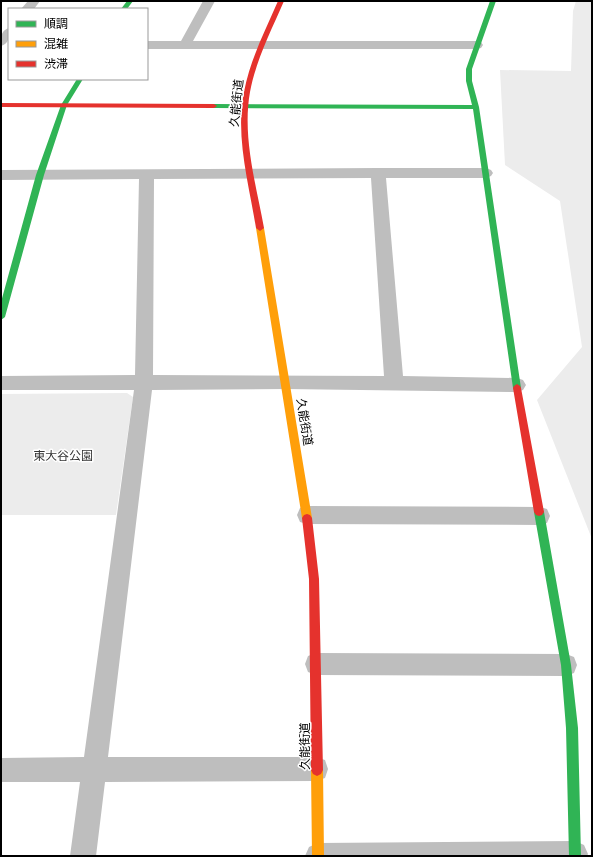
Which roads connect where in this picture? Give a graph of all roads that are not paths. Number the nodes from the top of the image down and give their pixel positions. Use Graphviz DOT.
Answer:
graph roads {
  1 [pos="209,1"];
  2 [pos="281,1"];
  3 [pos="493,1"];
  4 [pos="8,34"];
  5 [pos="1,44"];
  6 [pos="264,44"];
  7 [pos="148,45"];
  8 [pos="185,45"];
  9 [pos="477,45"];
  10 [pos="79,80"];
  11 [pos="1,105"];
  12 [pos="64,105"];
  13 [pos="245,106"];
  14 [pos="476,107"];
  15 [pos="378,173"];
  16 [pos="486,173"];
  17 [pos="251,174"];
  18 [pos="1,175"];
  19 [pos="40,175"];
  20 [pos="147,175"];
  21 [pos="1,317"];
  22 [pos="286,382"];
  23 [pos="1,383"];
  24 [pos="144,383"];
  25 [pos="394,383"];
  26 [pos="517,385"];
  27 [pos="307,515"];
  28 [pos="540,516"];
  29 [pos="316,664"];
  30 [pos="566,665"];
  31 [pos="94,769"];
  32 [pos="1,770"];
  33 [pos="316,770"];
  34 [pos="575,855"];
  35 [pos="83,856"];
  36 [pos="318,856"];
  1 -- 8 [label="street"];
  2 -- 6 [label="street, 久能街道"];
  3 -- 9 [label="street"];
  4 -- 5 [label="street"];
  6 -- 8 [label="street"];
  6 -- 9 [label="street"];
  6 -- 13 [label="street, 久能街道"];
  7 -- 8 [label="street"];
  9 -- 14 [label="street"];
  10 -- 12 [label="street"];
  11 -- 12 [label="street"];
  12 -- 13 [label="street"];
  12 -- 19 [label="street"];
  13 -- 14 [label="street"];
  13 -- 17 [label="street, 久能街道"];
  14 -- 16 [label="street"];
  15 -- 16 [label="street"];
  15 -- 17 [label="street"];
  15 -- 25 [label="street"];
  16 -- 26 [label="street"];
  17 -- 20 [label="street"];
  17 -- 22 [label="street, 久能街道"];
  18 -- 19 [label="street"];
  19 -- 20 [label="street"];
  19 -- 21 [label="street"];
  20 -- 24 [label="street"];
  22 -- 24 [label="street"];
  22 -- 25 [label="street"];
  22 -- 27 [label="street, 久能街道"];
  23 -- 24 [label="street"];
  24 -- 31 [label="street"];
  25 -- 26 [label="street"];
  26 -- 28 [label="street"];
  27 -- 28 [label="street"];
  27 -- 29 [label="street, 久能街道"];
  28 -- 30 [label="street"];
  29 -- 30 [label="street"];
  29 -- 33 [label="street, 久能街道"];
  30 -- 34 [label="street"];
  31 -- 32 [label="street"];
  31 -- 33 [label="street"];
  31 -- 35 [label="street"];
  33 -- 36 [label="street, 久能街道"];
  34 -- 36 [label="street"];
}
